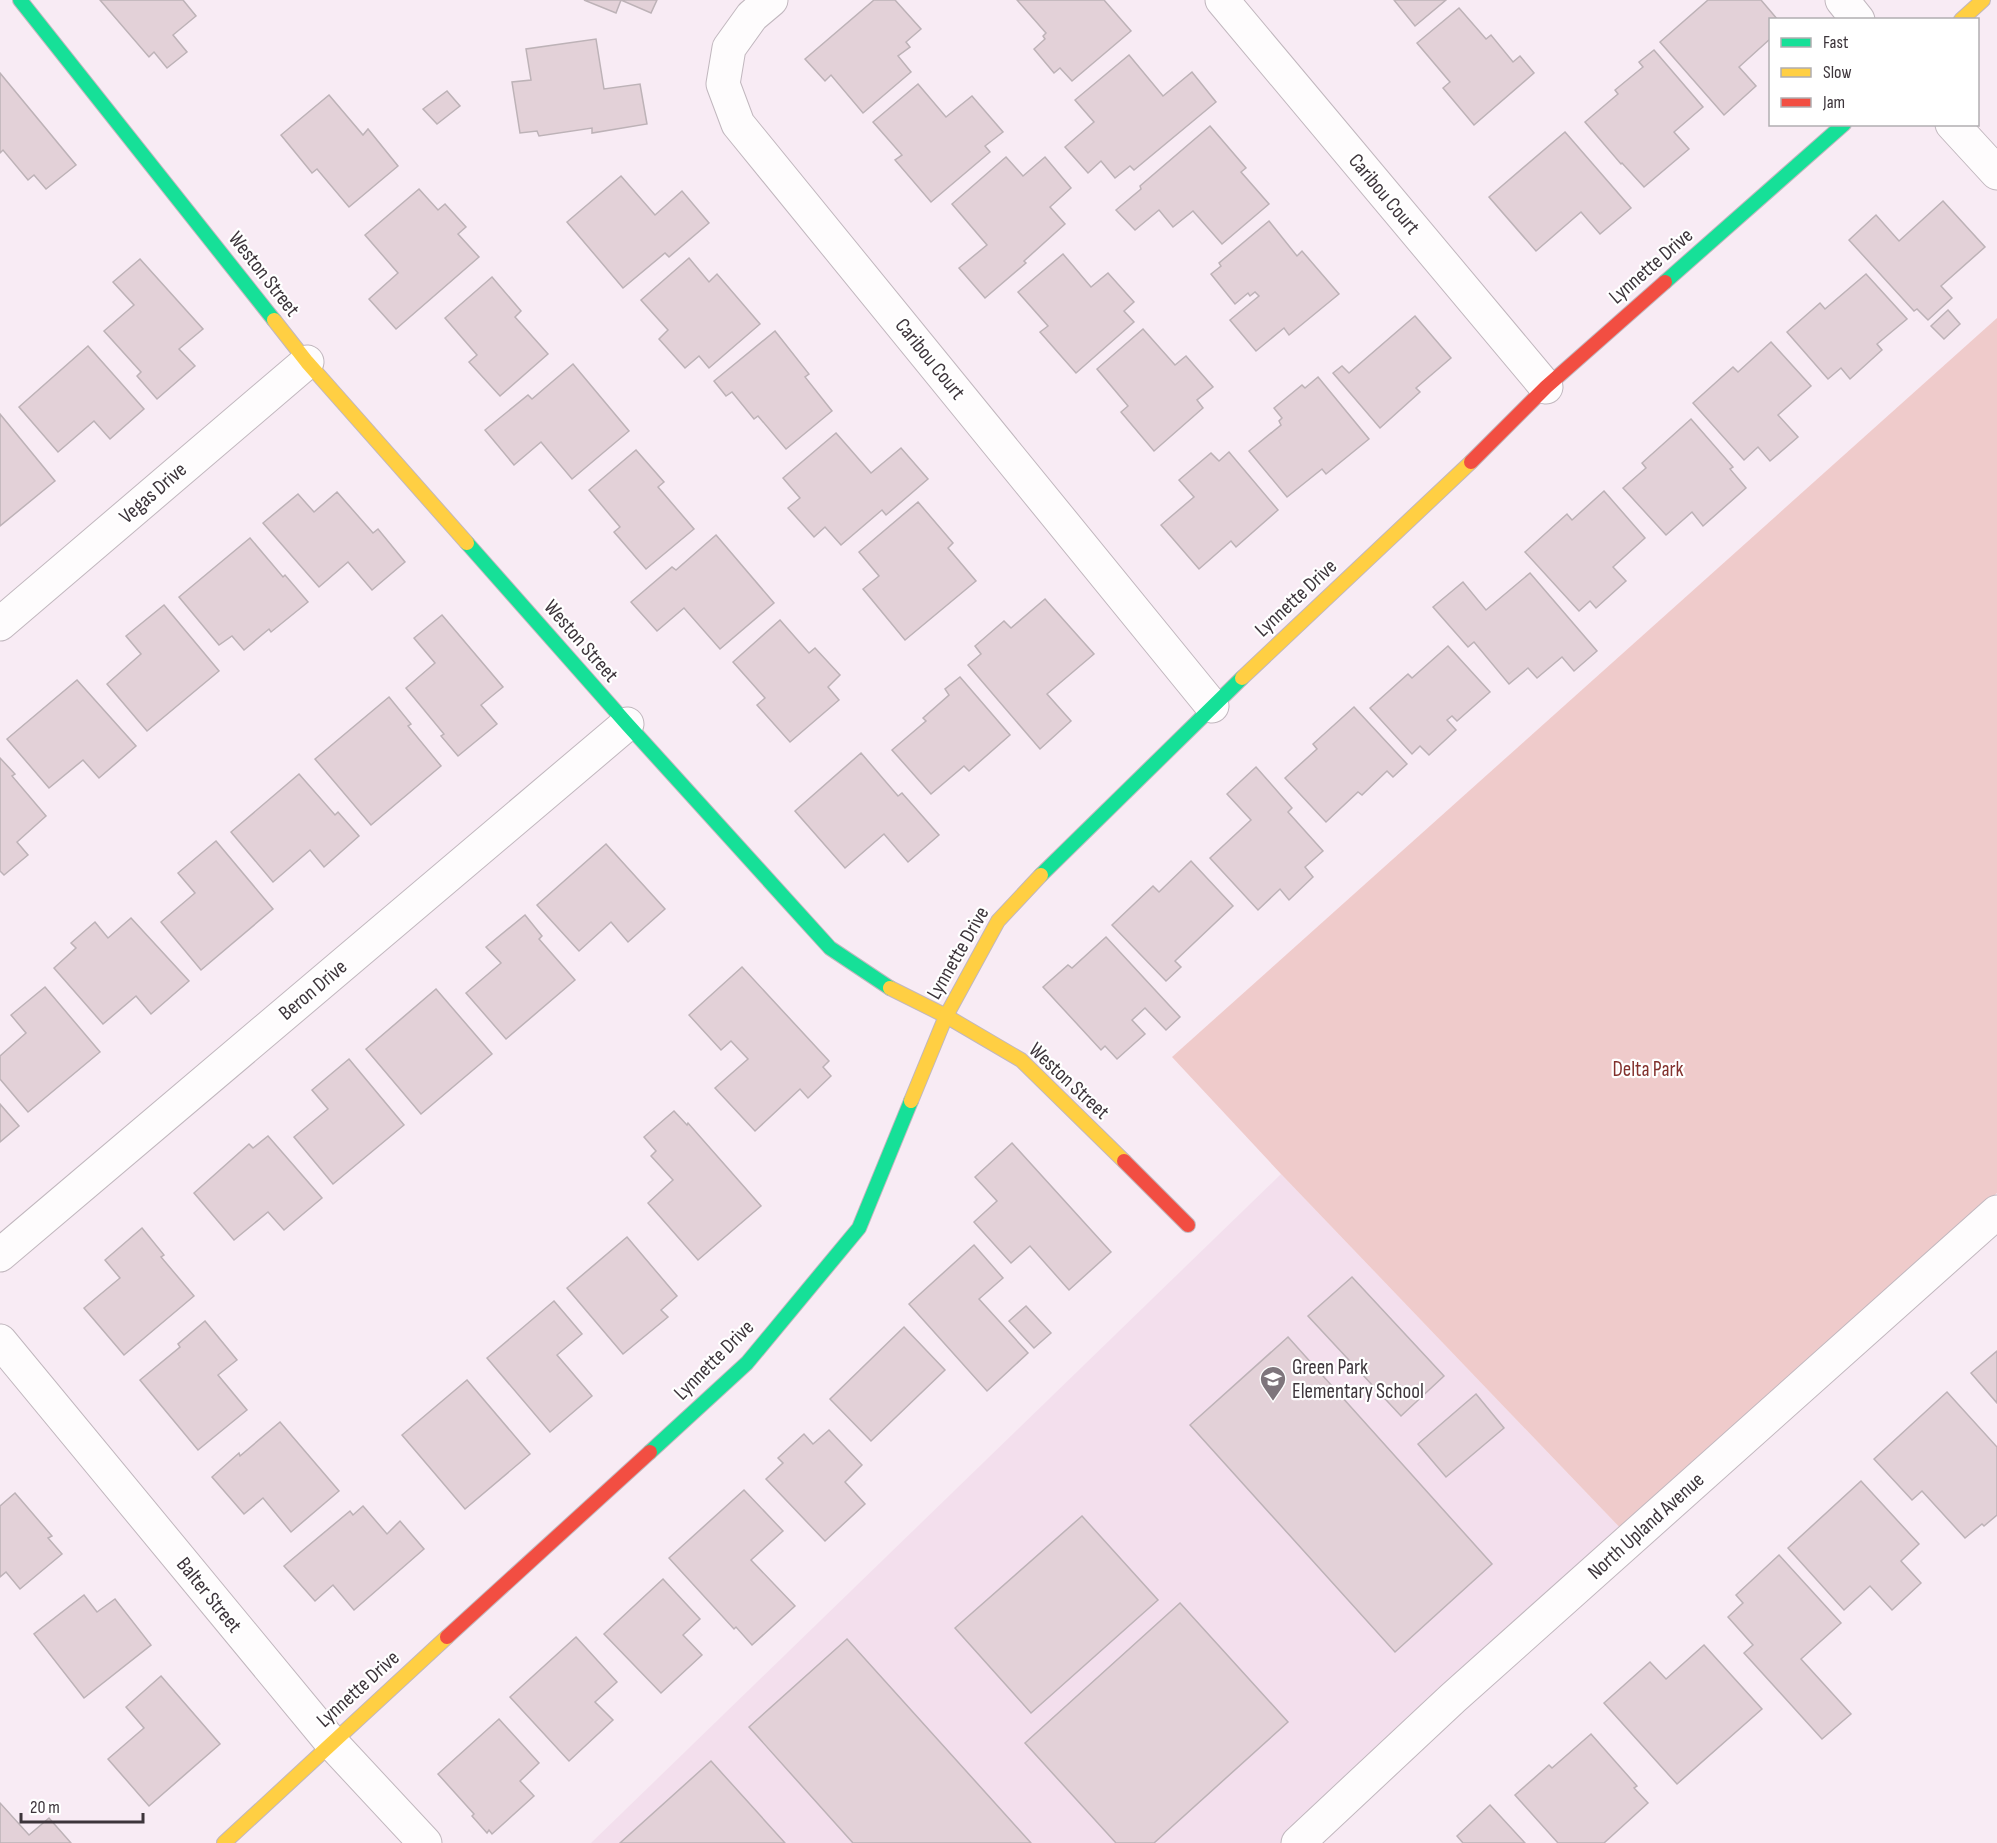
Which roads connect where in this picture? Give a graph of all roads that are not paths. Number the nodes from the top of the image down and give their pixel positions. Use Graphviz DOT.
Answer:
graph roads {
  1 [pos="20,0"];
  2 [pos="771,0"];
  3 [pos="1222,0"];
  4 [pos="1842,0"];
  5 [pos="1983,0"];
  6 [pos="1856,18"];
  7 [pos="1963,18"];
  8 [pos="1842,126"];
  9 [pos="1954,126"];
  10 [pos="1997,173"];
  11 [pos="307,362"];
  12 [pos="1546,387"];
  13 [pos="0,624"];
  14 [pos="1212,706"];
  15 [pos="627,724"];
  16 [pos="946,1016"];
  17 [pos="1997,1212"];
  18 [pos="1188,1225"];
  19 [pos="0,1255"];
  20 [pos="0,1341"];
  21 [pos="330,1742"];
  22 [pos="224,1843"];
  23 [pos="425,1843"];
  24 [pos="1298,1843"];
  1 -- 11 [label="street, Weston Street"];
  2 -- 14 [label="street, Caribou Court"];
  3 -- 12 [label="street, Caribou Court"];
  4 -- 6 [label="street"];
  5 -- 7 [label="street"];
  8 -- 12 [label="street, Lynnette Drive"];
  9 -- 10 [label="street"];
  11 -- 13 [label="street, Vegas Drive"];
  11 -- 15 [label="street, Weston Street"];
  12 -- 14 [label="street, Lynnette Drive"];
  14 -- 16 [label="street, Lynnette Drive"];
  15 -- 16 [label="street, Weston Street"];
  15 -- 19 [label="street, Beron Drive"];
  16 -- 18 [label="street, Weston Street"];
  16 -- 21 [label="street, Lynnette Drive"];
  17 -- 24 [label="street, North Upland Avenue"];
  20 -- 21 [label="street, Balter Street"];
  21 -- 22 [label="street, Lynnette Drive"];
  21 -- 23 [label="street, Balter Street"];
}
